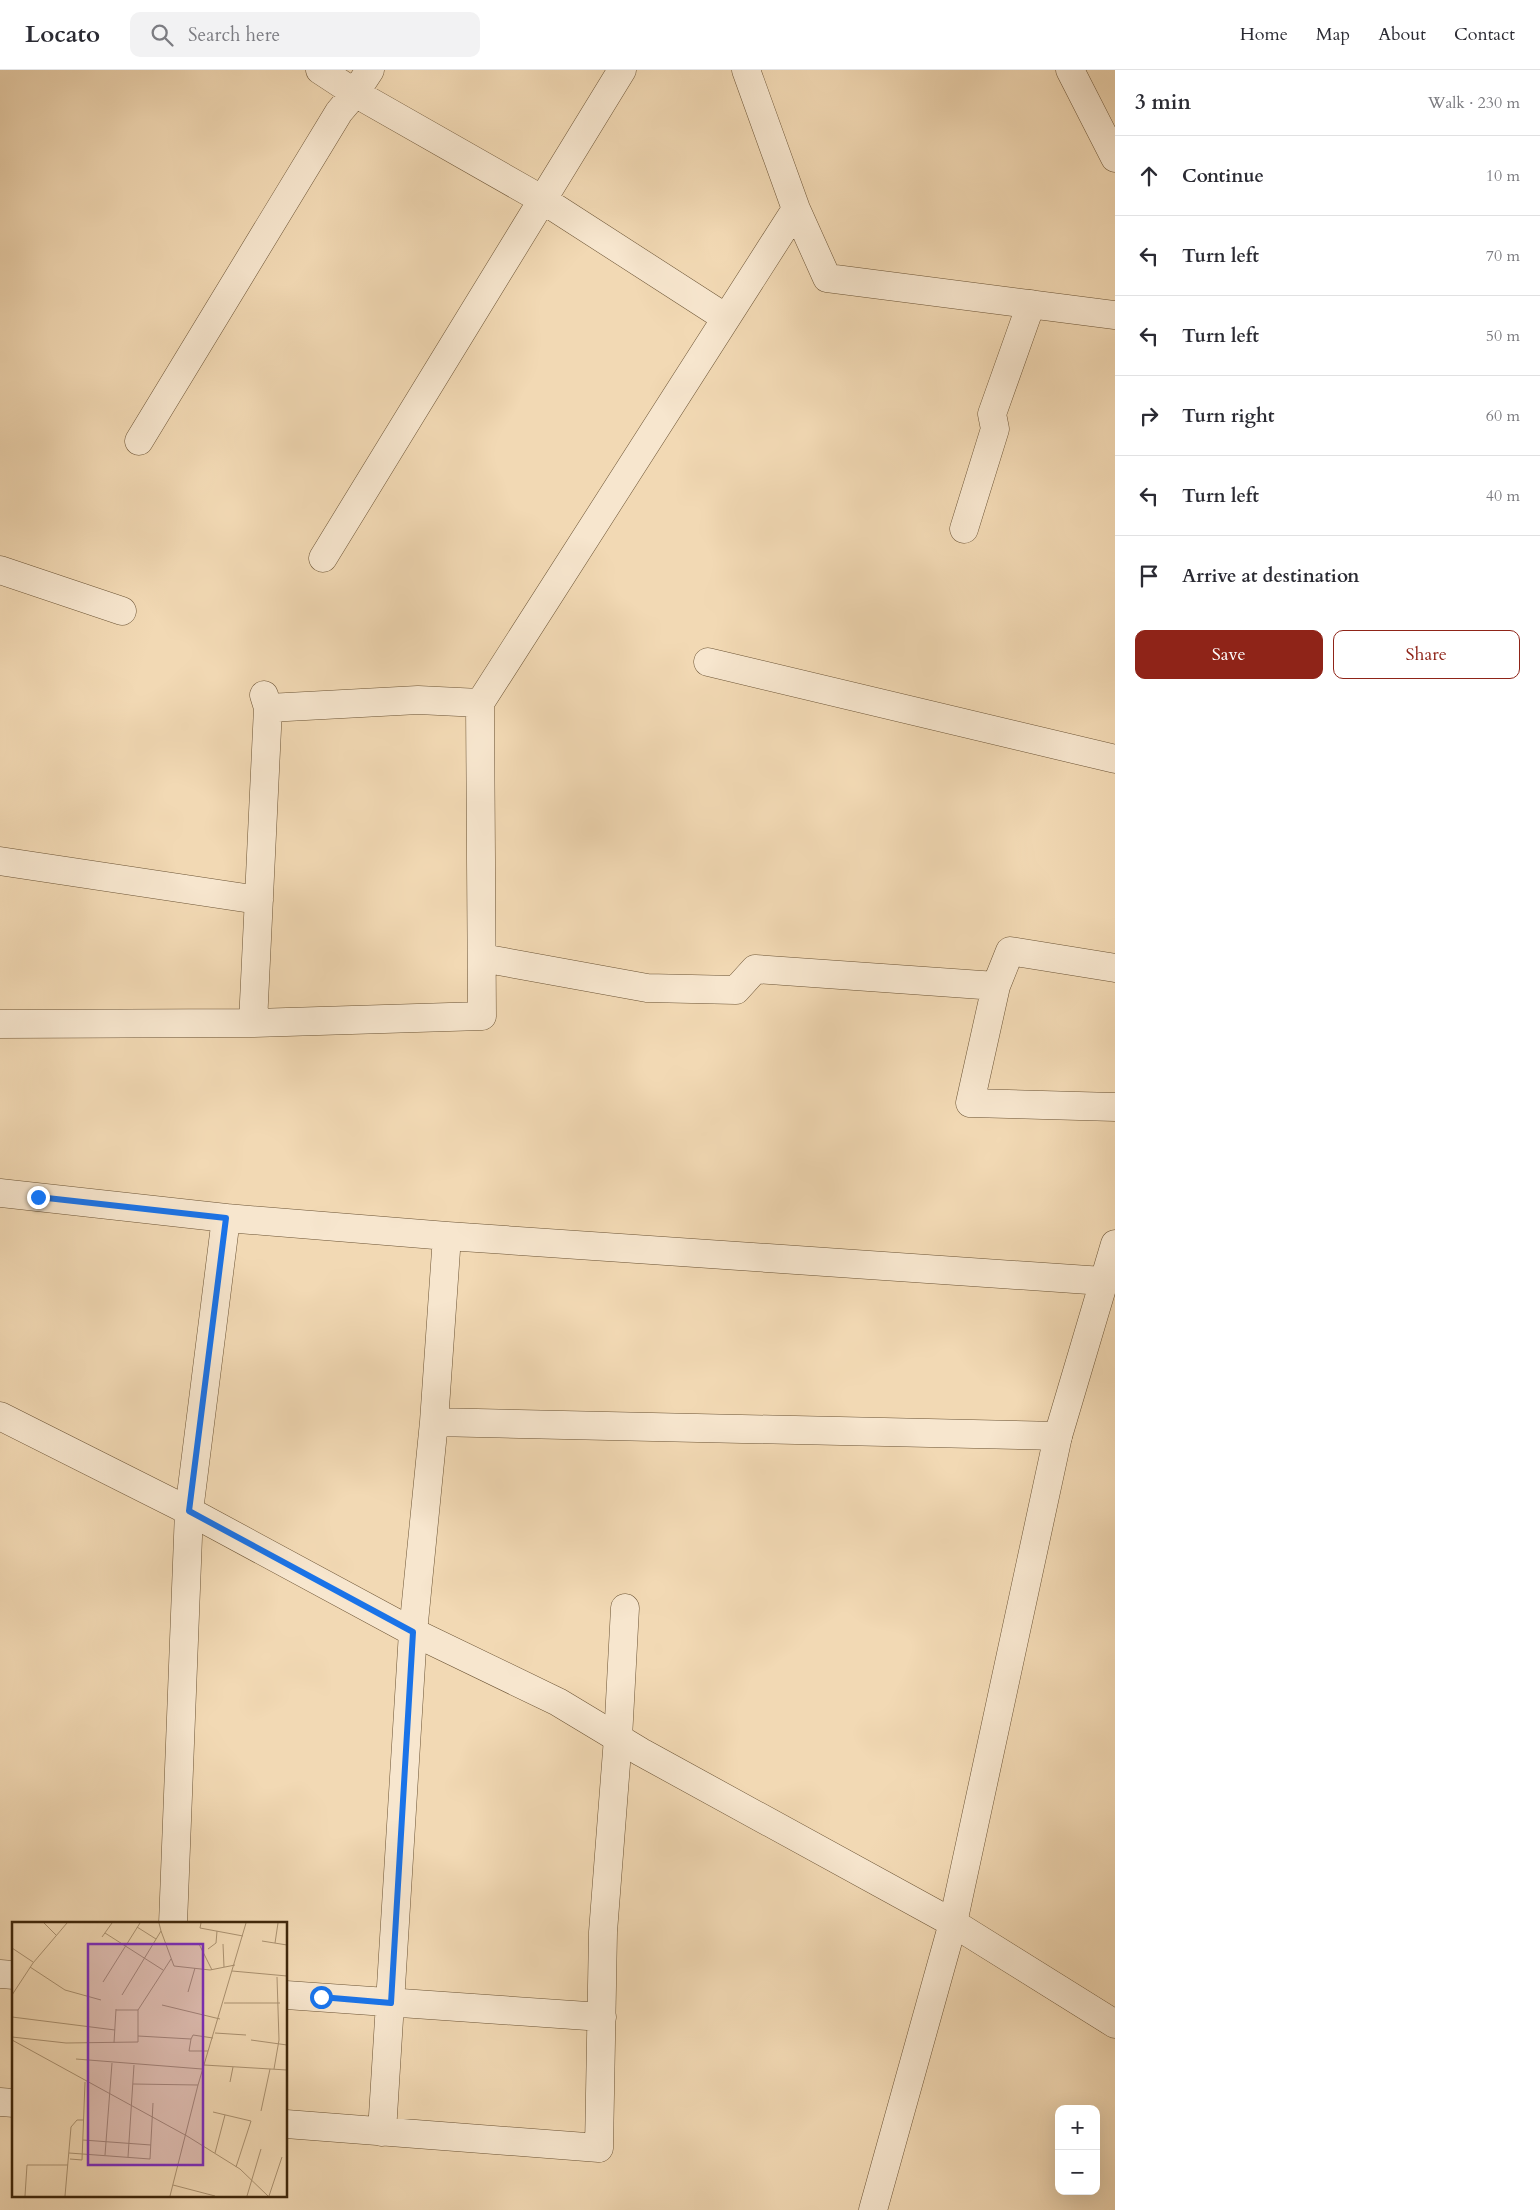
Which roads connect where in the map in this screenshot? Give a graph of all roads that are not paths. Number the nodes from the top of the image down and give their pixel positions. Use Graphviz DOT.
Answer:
graph roads {
  1 [pos="320,70"];
  2 [pos="370,70"];
  3 [pos="622,70"];
  4 [pos="746,70"];
  5 [pos="1070,70"];
  6 [pos="355,93"];
  7 [pos="1115,158"];
  8 [pos="543,200"];
  9 [pos="796,209"];
  10 [pos="1031,304"];
  11 [pos="1115,315"];
  12 [pos="726,318"];
  13 [pos="139,441"];
  14 [pos="964,529"];
  15 [pos="323,558"];
  16 [pos="0,570"];
  17 [pos="122,612"];
  18 [pos="708,662"];
  19 [pos="480,703"];
  20 [pos="1115,759"];
  21 [pos="0,861"];
  22 [pos="259,900"];
  23 [pos="482,958"];
  24 [pos="1115,968"];
  25 [pos="996,986"];
  26 [pos="253,1023"];
  27 [pos="0,1024"];
  28 [pos="1115,1107"];
  29 [pos="0,1193"];
  30 [pos="226,1218"];
  31 [pos="446,1236"];
  32 [pos="1115,1244"];
  33 [pos="1103,1281"];
  34 [pos="0,1416"];
  35 [pos="434,1422"];
  36 [pos="1058,1436"];
  37 [pos="189,1511"];
  38 [pos="625,1608"];
  39 [pos="413,1632"];
  40 [pos="618,1738"];
  41 [pos="173,1922"];
  42 [pos="952,1923"];
  43 [pos="288,1995"];
  44 [pos="391,2003"];
  45 [pos="602,2017"];
  46 [pos="1115,2024"];
  47 [pos="288,2124"];
  48 [pos="382,2132"];
  49 [pos="873,2210"];
  1 -- 6 [label="street"];
  2 -- 6 [label="street"];
  3 -- 8 [label="street"];
  4 -- 9 [label="street"];
  5 -- 7 [label="street"];
  6 -- 8 [label="street"];
  6 -- 13 [label="street"];
  8 -- 12 [label="street"];
  8 -- 15 [label="street"];
  9 -- 10 [label="street"];
  9 -- 12 [label="street"];
  10 -- 11 [label="street"];
  10 -- 14 [label="street"];
  12 -- 19 [label="street"];
  16 -- 17 [label="street"];
  18 -- 20 [label="street"];
  19 -- 22 [label="street"];
  19 -- 23 [label="street"];
  21 -- 22 [label="street"];
  22 -- 26 [label="street"];
  23 -- 25 [label="street"];
  23 -- 26 [label="street"];
  24 -- 25 [label="street"];
  25 -- 28 [label="street"];
  26 -- 27 [label="street"];
  29 -- 30 [label="street"];
  30 -- 31 [label="street"];
  30 -- 37 [label="street"];
  31 -- 33 [label="street"];
  31 -- 35 [label="street"];
  32 -- 33 [label="street"];
  33 -- 36 [label="street"];
  34 -- 37 [label="street"];
  35 -- 36 [label="street"];
  35 -- 39 [label="street"];
  36 -- 42 [label="street"];
  37 -- 39 [label="street"];
  37 -- 41 [label="street"];
  38 -- 40 [label="street"];
  39 -- 40 [label="street"];
  39 -- 44 [label="street"];
  40 -- 42 [label="street"];
  40 -- 45 [label="street"];
  42 -- 46 [label="street"];
  42 -- 49 [label="street"];
  43 -- 44 [label="street"];
  44 -- 45 [label="street"];
  44 -- 48 [label="street"];
  45 -- 48 [label="street"];
  47 -- 48 [label="street"];
}
